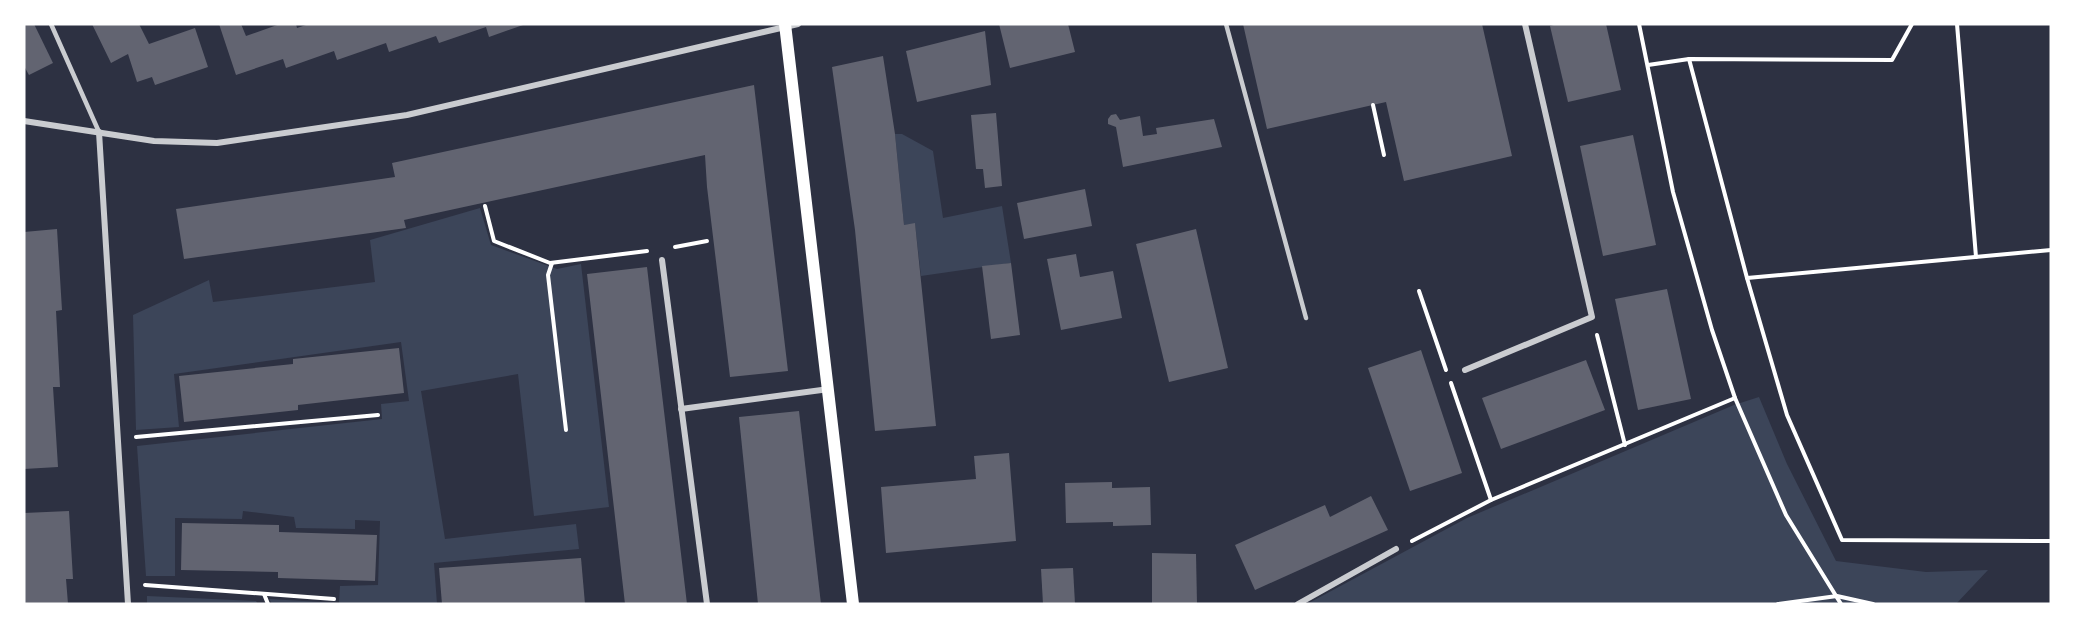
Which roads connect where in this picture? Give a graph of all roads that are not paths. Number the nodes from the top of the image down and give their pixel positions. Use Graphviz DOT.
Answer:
graph roads {
  1 [pos="51,24"];
  2 [pos="798,24"];
  3 [pos="1226,24"];
  4 [pos="1525,24"];
  5 [pos="784,25"];
  6 [pos="24,121"];
  7 [pos="99,132"];
  8 [pos="662,260"];
  9 [pos="1306,318"];
  10 [pos="1465,370"];
  11 [pos="829,389"];
  12 [pos="681,409"];
  13 [pos="1396,549"];
  14 [pos="128,604"];
  15 [pos="706,604"];
  16 [pos="853,604"];
  17 [pos="1298,604"];
  1 -- 7 [label="lane"];
  2 -- 5 [label="street"];
  3 -- 9 [label="lane"];
  4 -- 10 [label="street"];
  5 -- 7 [label="street"];
  5 -- 11 [label="main road"];
  6 -- 7 [label="street"];
  7 -- 14 [label="street"];
  8 -- 12 [label="street"];
  11 -- 12 [label="street"];
  11 -- 16 [label="main road"];
  12 -- 15 [label="street"];
  13 -- 17 [label="street"];
}
